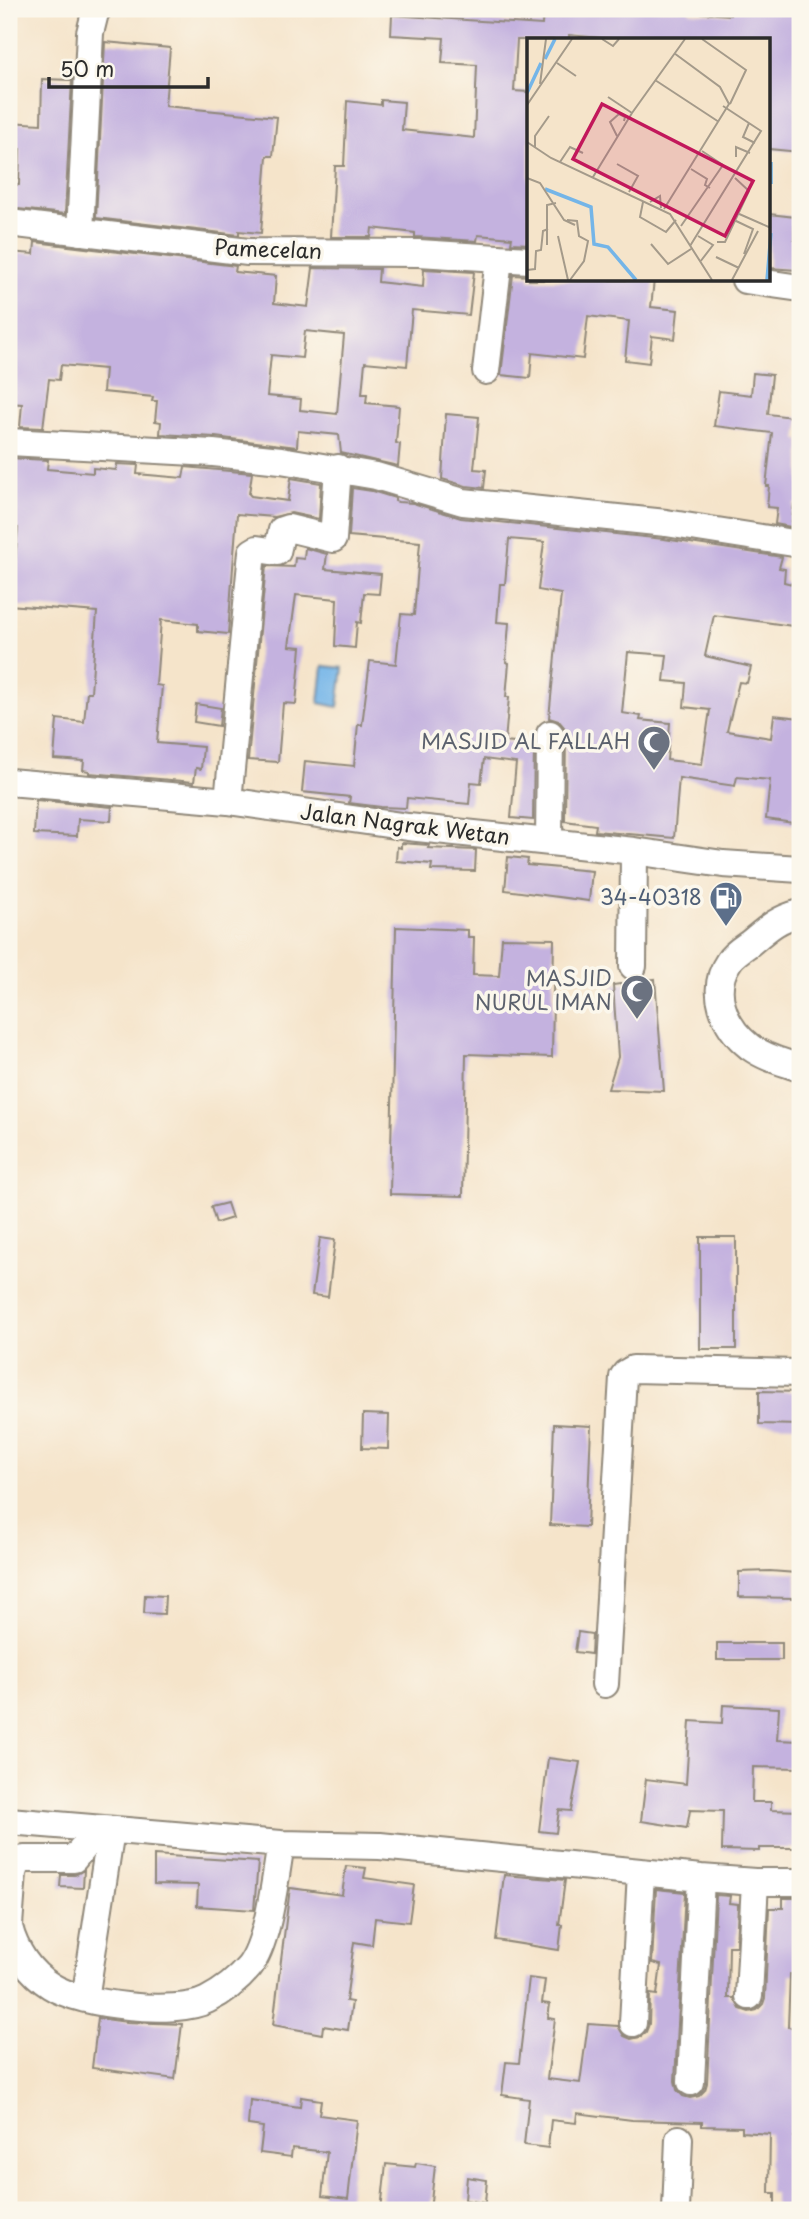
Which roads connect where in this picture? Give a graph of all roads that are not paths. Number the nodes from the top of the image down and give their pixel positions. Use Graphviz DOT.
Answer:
graph roads {
  1 [pos="98,9"];
  2 [pos="9,223"];
  3 [pos="80,232"];
  4 [pos="499,258"];
  5 [pos="527,260"];
  6 [pos="759,282"];
  7 [pos="800,288"];
  8 [pos="486,370"];
  9 [pos="9,442"];
  10 [pos="338,468"];
  11 [pos="800,544"];
  12 [pos="550,734"];
  13 [pos="9,782"];
  14 [pos="228,801"];
  15 [pos="549,842"];
  16 [pos="634,851"];
  17 [pos="800,869"];
  18 [pos="800,913"];
  19 [pos="633,966"];
  20 [pos="800,1068"];
  21 [pos="800,1373"];
  22 [pos="605,1684"];
  23 [pos="9,1822"];
  24 [pos="104,1829"];
  25 [pos="281,1844"];
  26 [pos="641,1872"];
  27 [pos="701,1878"];
  28 [pos="755,1882"];
  29 [pos="800,1882"];
  30 [pos="9,1926"];
  31 [pos="749,1996"];
  32 [pos="85,1999"];
  33 [pos="634,2022"];
  34 [pos="691,2082"];
  35 [pos="679,2139"];
  36 [pos="677,2210"];
  1 -- 3 [label="street"];
  2 -- 3 [label="street, Pamecelan"];
  3 -- 4 [label="street, Pamecelan"];
  4 -- 5 [label="street, Pamecelan"];
  4 -- 8 [label="street"];
  6 -- 7 [label="street"];
  9 -- 10 [label="street"];
  10 -- 11 [label="street"];
  10 -- 14 [label="street"];
  12 -- 15 [label="street"];
  13 -- 14 [label="street, Jalan Nagrak Wetan"];
  14 -- 15 [label="street, Jalan Nagrak Wetan"];
  15 -- 16 [label="street, Jalan Nagrak Wetan"];
  16 -- 17 [label="street, Jalan Nagrak Wetan"];
  16 -- 19 [label="street"];
  18 -- 20 [label="street"];
  21 -- 22 [label="street"];
  23 -- 24 [label="street"];
  24 -- 25 [label="street"];
  24 -- 30 [label="street"];
  24 -- 32 [label="street"];
  25 -- 26 [label="street"];
  25 -- 32 [label="street"];
  26 -- 27 [label="street"];
  26 -- 33 [label="street"];
  27 -- 28 [label="street"];
  27 -- 34 [label="street"];
  28 -- 29 [label="street"];
  28 -- 31 [label="street"];
  30 -- 32 [label="street"];
  35 -- 36 [label="street"];
}
